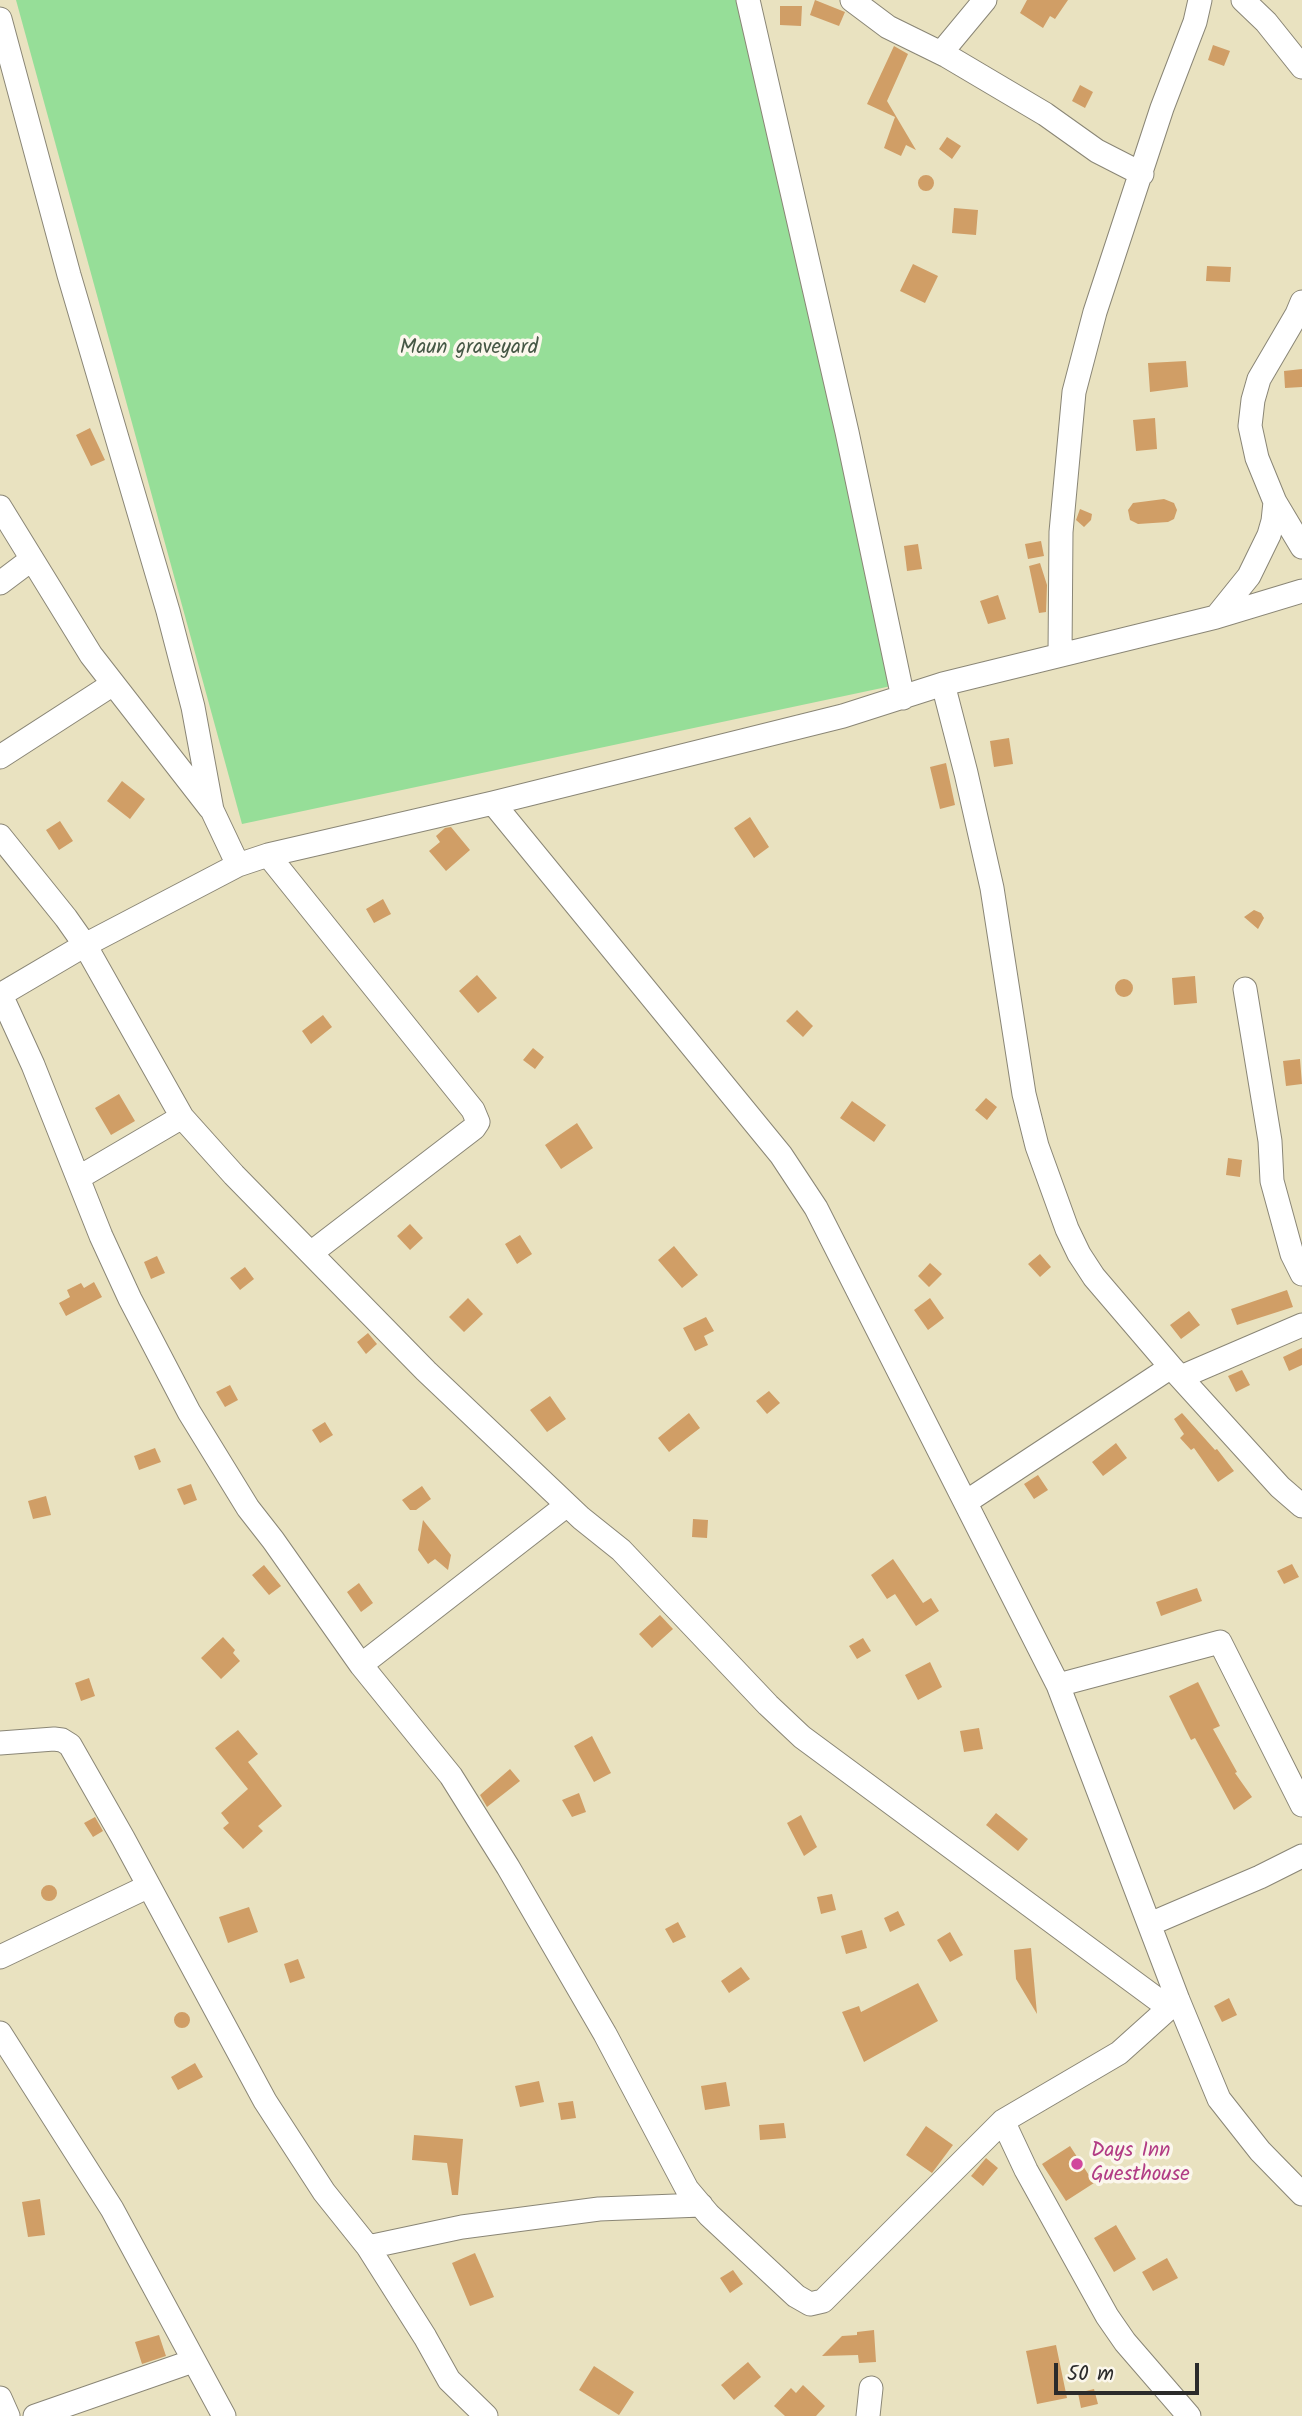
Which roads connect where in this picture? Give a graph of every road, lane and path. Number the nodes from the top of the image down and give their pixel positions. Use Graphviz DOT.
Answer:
graph roads {
  1 [pos="748,0"];
  2 [pos="852,0"];
  3 [pos="985,0"];
  4 [pos="1200,0"];
  5 [pos="1243,0"];
  6 [pos="0,19"];
  7 [pos="941,53"];
  8 [pos="1302,67"];
  9 [pos="1142,174"];
  10 [pos="1302,302"];
  11 [pos="1275,502"];
  12 [pos="0,506"];
  13 [pos="1302,547"];
  14 [pos="32,559"];
  15 [pos="0,583"];
  16 [pos="1302,591"];
  17 [pos="1216,617"];
  18 [pos="1060,654"];
  19 [pos="113,684"];
  20 [pos="943,684"];
  21 [pos="903,698"];
  22 [pos="0,757"];
  23 [pos="493,803"];
  24 [pos="212,810"];
  25 [pos="0,835"];
  26 [pos="268,855"];
  27 [pos="238,865"];
  28 [pos="85,945"];
  29 [pos="1245,989"];
  30 [pos="0,995"];
  31 [pos="182,1117"];
  32 [pos="78,1178"];
  33 [pos="311,1253"];
  34 [pos="1302,1274"];
  35 [pos="1302,1325"];
  36 [pos="1176,1372"];
  37 [pos="966,1502"];
  38 [pos="567,1505"];
  39 [pos="1302,1506"];
  40 [pos="361,1665"];
  41 [pos="1058,1685"];
  42 [pos="0,1743"];
  43 [pos="1302,1805"];
  44 [pos="1302,1856"];
  45 [pos="149,1886"];
  46 [pos="1150,1924"];
  47 [pos="0,1957"];
  48 [pos="1173,2004"];
  49 [pos="0,2033"];
  50 [pos="0,2060"];
  51 [pos="40,2095"];
  52 [pos="1003,2121"];
  53 [pos="1302,2194"];
  54 [pos="701,2205"];
  55 [pos="368,2247"];
  56 [pos="193,2361"];
  57 [pos="872,2388"];
  58 [pos="0,2398"];
  59 [pos="8,2416"];
  60 [pos="35,2416"];
  61 [pos="224,2416"];
  62 [pos="486,2416"];
  63 [pos="868,2416"];
  64 [pos="1189,2416"];
  1 -- 21 [label="street"];
  2 -- 7 [label="street"];
  3 -- 7 [label="street"];
  4 -- 9 [label="street"];
  5 -- 8 [label="street"];
  6 -- 24 [label="street"];
  7 -- 9 [label="street"];
  9 -- 18 [label="street"];
  10 -- 11 [label="street"];
  11 -- 13 [label="street"];
  11 -- 17 [label="street"];
  12 -- 14 [label="street"];
  14 -- 15 [label="street"];
  14 -- 19 [label="street"];
  16 -- 17 [label="street"];
  17 -- 18 [label="street"];
  18 -- 20 [label="street"];
  19 -- 22 [label="street"];
  19 -- 24 [label="street"];
  20 -- 21 [label="street"];
  20 -- 36 [label="street"];
  21 -- 23 [label="street"];
  23 -- 26 [label="street"];
  23 -- 37 [label="street"];
  24 -- 27 [label="street"];
  25 -- 28 [label="street"];
  26 -- 27 [label="street"];
  26 -- 33 [label="street"];
  27 -- 28 [label="street"];
  28 -- 30 [label="street"];
  28 -- 31 [label="street"];
  29 -- 34 [label="street"];
  30 -- 32 [label="street"];
  31 -- 32 [label="street"];
  31 -- 33 [label="street"];
  32 -- 40 [label="street"];
  33 -- 38 [label="street"];
  35 -- 36 [label="street"];
  36 -- 37 [label="street"];
  36 -- 39 [label="street"];
  37 -- 41 [label="street"];
  38 -- 40 [label="street"];
  38 -- 48 [label="street"];
  40 -- 54 [label="street"];
  41 -- 43 [label="street"];
  41 -- 46 [label="street"];
  42 -- 45 [label="street"];
  44 -- 46 [label="street"];
  45 -- 47 [label="street"];
  45 -- 55 [label="street"];
  46 -- 48 [label="street"];
  48 -- 52 [label="street"];
  48 -- 53 [label="street"];
  49 -- 51 [label="street"];
  50 -- 51 [label="street"];
  51 -- 56 [label="street"];
  52 -- 54 [label="street"];
  52 -- 64 [label="street"];
  54 -- 55 [label="street"];
  55 -- 62 [label="street"];
  56 -- 60 [label="street"];
  56 -- 61 [label="street"];
  57 -- 63 [label="street"];
  58 -- 59 [label="street"];
}
